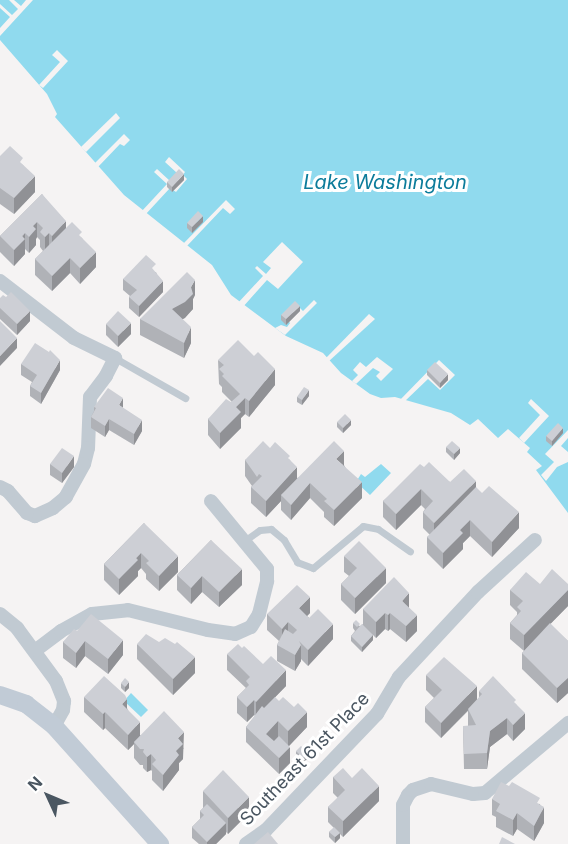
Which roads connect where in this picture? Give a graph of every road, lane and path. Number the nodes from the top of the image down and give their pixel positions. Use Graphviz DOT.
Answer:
graph roads {
  1 [pos="0,281"];
  2 [pos="116,358"];
  3 [pos="185,398"];
  4 [pos="0,487"];
  5 [pos="211,501"];
  6 [pos="535,540"];
  7 [pos="244,541"];
  8 [pos="410,551"];
  9 [pos="0,614"];
  10 [pos="36,650"];
  11 [pos="0,695"];
  12 [pos="568,723"];
  13 [pos="54,726"];
  14 [pos="160,844"];
  15 [pos="246,844"];
  16 [pos="403,844"];
  1 -- 2 [label="street"];
  2 -- 3 [label="lane"];
  2 -- 4 [label="street"];
  5 -- 7 [label="street"];
  6 -- 15 [label="street, Southeast 61st Place"];
  7 -- 8 [label="lane"];
  7 -- 10 [label="street"];
  9 -- 10 [label="street"];
  10 -- 13 [label="street"];
  11 -- 13 [label="street"];
  12 -- 16 [label="street"];
  13 -- 14 [label="street"];
}
